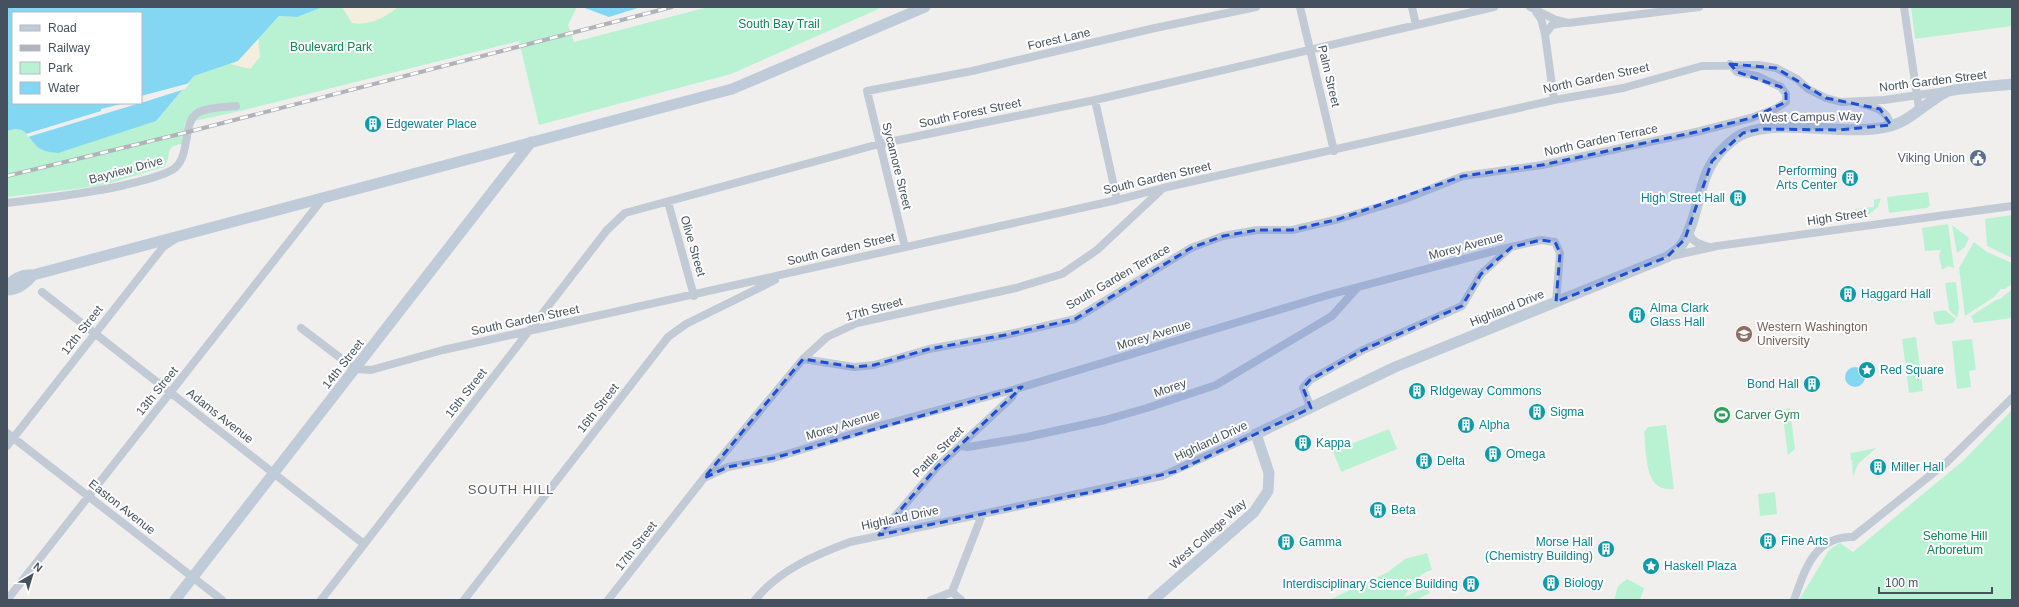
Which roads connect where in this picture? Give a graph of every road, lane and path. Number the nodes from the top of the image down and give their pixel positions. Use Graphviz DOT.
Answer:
graph roads {
  1 [pos="925,7"];
  2 [pos="1256,7"];
  3 [pos="1300,7"];
  4 [pos="1412,7"];
  5 [pos="1494,7"];
  6 [pos="1699,7"];
  7 [pos="1904,7"];
  8 [pos="1532,8"];
  9 [pos="1568,23"];
  10 [pos="1416,25"];
  11 [pos="1545,34"];
  12 [pos="1310,49"];
  13 [pos="1730,64"];
  14 [pos="2012,84"];
  15 [pos="867,91"];
  16 [pos="1948,91"];
  17 [pos="1916,94"];
  18 [pos="1095,100"];
  19 [pos="1554,100"];
  20 [pos="1857,102"];
  21 [pos="236,106"];
  22 [pos="1919,109"];
  23 [pos="1891,125"];
  24 [pos="530,142"];
  25 [pos="880,144"];
  26 [pos="1334,151"];
  27 [pos="1163,188"];
  28 [pos="325,197"];
  29 [pos="1117,200"];
  30 [pos="668,202"];
  31 [pos="7,203"];
  32 [pos="2012,206"];
  33 [pos="638,210"];
  34 [pos="1349,216"];
  35 [pos="1689,228"];
  36 [pos="182,236"];
  37 [pos="905,247"];
  38 [pos="1512,247"];
  39 [pos="1710,247"];
  40 [pos="1667,257"];
  41 [pos="786,274"];
  42 [pos="1358,287"];
  43 [pos="7,289"];
  44 [pos="42,292"];
  45 [pos="694,296"];
  46 [pos="1556,302"];
  47 [pos="301,328"];
  48 [pos="530,330"];
  49 [pos="94,333"];
  50 [pos="803,359"];
  51 [pos="355,369"];
  52 [pos="1016,389"];
  53 [pos="171,393"];
  54 [pos="2012,398"];
  55 [pos="1310,408"];
  56 [pos="1256,434"];
  57 [pos="10,436"];
  58 [pos="7,446"];
  59 [pos="961,446"];
  60 [pos="274,473"];
  61 [pos="704,478"];
  62 [pos="88,496"];
  63 [pos="982,515"];
  64 [pos="879,535"];
  65 [pos="364,544"];
  66 [pos="193,578"];
  67 [pos="952,592"];
  68 [pos="7,600"];
  69 [pos="175,600"];
  70 [pos="222,600"];
  71 [pos="321,600"];
  72 [pos="464,600"];
  73 [pos="608,600"];
  74 [pos="755,600"];
  75 [pos="931,600"];
  76 [pos="961,600"];
  77 [pos="1153,600"];
  78 [pos="1794,600"];
  1 -- 24 [label="street"];
  2 -- 15 [label="street, Forest Lane"];
  3 -- 12 [label="street, Palm Street"];
  4 -- 10 [label="street"];
  5 -- 10 [label="street, South Forest Street"];
  6 -- 9 [label="street"];
  7 -- 17 [label="street"];
  8 -- 9 [label="street"];
  8 -- 11 [label="street"];
  9 -- 11 [label="street"];
  10 -- 12 [label="street, South Forest Street"];
  11 -- 19 [label="street"];
  12 -- 18 [label="street, South Forest Street"];
  12 -- 26 [label="street, Palm Street"];
  13 -- 19 [label="street, North Garden Street"];
  13 -- 20 [label="street, North Garden Street"];
  13 -- 34 [label="street, North Garden Terrace"];
  14 -- 16 [label="street, North Garden Street"];
  15 -- 25 [label="street, Sycamore Street"];
  16 -- 17 [label="street, North Garden Street"];
  16 -- 22 [label="street, West Campus Way"];
  17 -- 20 [label="street, North Garden Street"];
  17 -- 22 [label="street"];
  18 -- 25 [label="street, South Forest Street"];
  18 -- 29 [label="street"];
  19 -- 26 [label="street, North Garden Street"];
  20 -- 23 [label="street, North Garden Street"];
  21 -- 31 [label="street, Bayview Drive"];
  22 -- 23 [label="street, West Campus Way"];
  23 -- 35 [label="street, West Campus Way"];
  24 -- 28 [label="street"];
  24 -- 51 [label="street, 14th Street"];
  25 -- 30 [label="street, South Forest Street"];
  25 -- 37 [label="street, Sycamore Street"];
  26 -- 27 [label="street, South Garden Street"];
  27 -- 29 [label="street, South Garden Street"];
  27 -- 50 [label="street, 17th Street"];
  28 -- 36 [label="street"];
  28 -- 53 [label="street, 13th Street"];
  29 -- 37 [label="street, South Garden Street"];
  30 -- 33 [label="street, South Forest Street"];
  30 -- 45 [label="street, Olive Street"];
  32 -- 39 [label="street, High Street"];
  33 -- 48 [label="street, 15th Street"];
  34 -- 50 [label="street, South Garden Terrace"];
  35 -- 39 [label="street"];
  35 -- 40 [label="street, West Campus Way"];
  36 -- 43 [label="street"];
  36 -- 49 [label="street, 12th Street"];
  37 -- 41 [label="street, South Garden Street"];
  38 -- 42 [label="street, Morey Avenue"];
  38 -- 46 [label="street, Morey Avenue"];
  38 -- 55 [label="street"];
  39 -- 40 [label="street, High Street"];
  40 -- 46 [label="street, Highland Drive"];
  41 -- 45 [label="street, South Garden Street"];
  41 -- 72 [label="street, 16th Street"];
  42 -- 52 [label="street, Morey Avenue"];
  42 -- 59 [label="street, Morey"];
  44 -- 49 [label="street, Adams Avenue"];
  45 -- 48 [label="street, South Garden Street"];
  46 -- 55 [label="street, Highland Drive"];
  47 -- 51 [label="street"];
  48 -- 51 [label="street, South Garden Street"];
  48 -- 65 [label="street, 15th Street"];
  49 -- 53 [label="street, Adams Avenue"];
  49 -- 57 [label="street, 12th Street"];
  50 -- 61 [label="street, 17th Street"];
  51 -- 60 [label="street, 14th Street"];
  52 -- 59 [label="street, Pattle Street"];
  52 -- 61 [label="street, Morey Avenue"];
  53 -- 60 [label="street, Adams Avenue"];
  53 -- 62 [label="street, 13th Street"];
  54 -- 78 [label="street"];
  55 -- 56 [label="street, Highland Drive"];
  56 -- 63 [label="street, Highland Drive"];
  56 -- 77 [label="street, West College Way"];
  57 -- 58 [label="street, 12th Street"];
  57 -- 62 [label="street, Easton Avenue"];
  59 -- 64 [label="street, Pattle Street"];
  60 -- 65 [label="street, Adams Avenue"];
  60 -- 66 [label="street, 14th Street"];
  61 -- 73 [label="street, 17th Street"];
  62 -- 66 [label="street, Easton Avenue"];
  62 -- 68 [label="street, 13th Street"];
  63 -- 64 [label="street, Highland Drive"];
  63 -- 67 [label="street"];
  64 -- 74 [label="street, Highland Drive"];
  65 -- 71 [label="street, 15th Street"];
  66 -- 69 [label="street, 14th Street"];
  66 -- 70 [label="street, Easton Avenue"];
  67 -- 75 [label="street"];
  67 -- 76 [label="street"];
}
